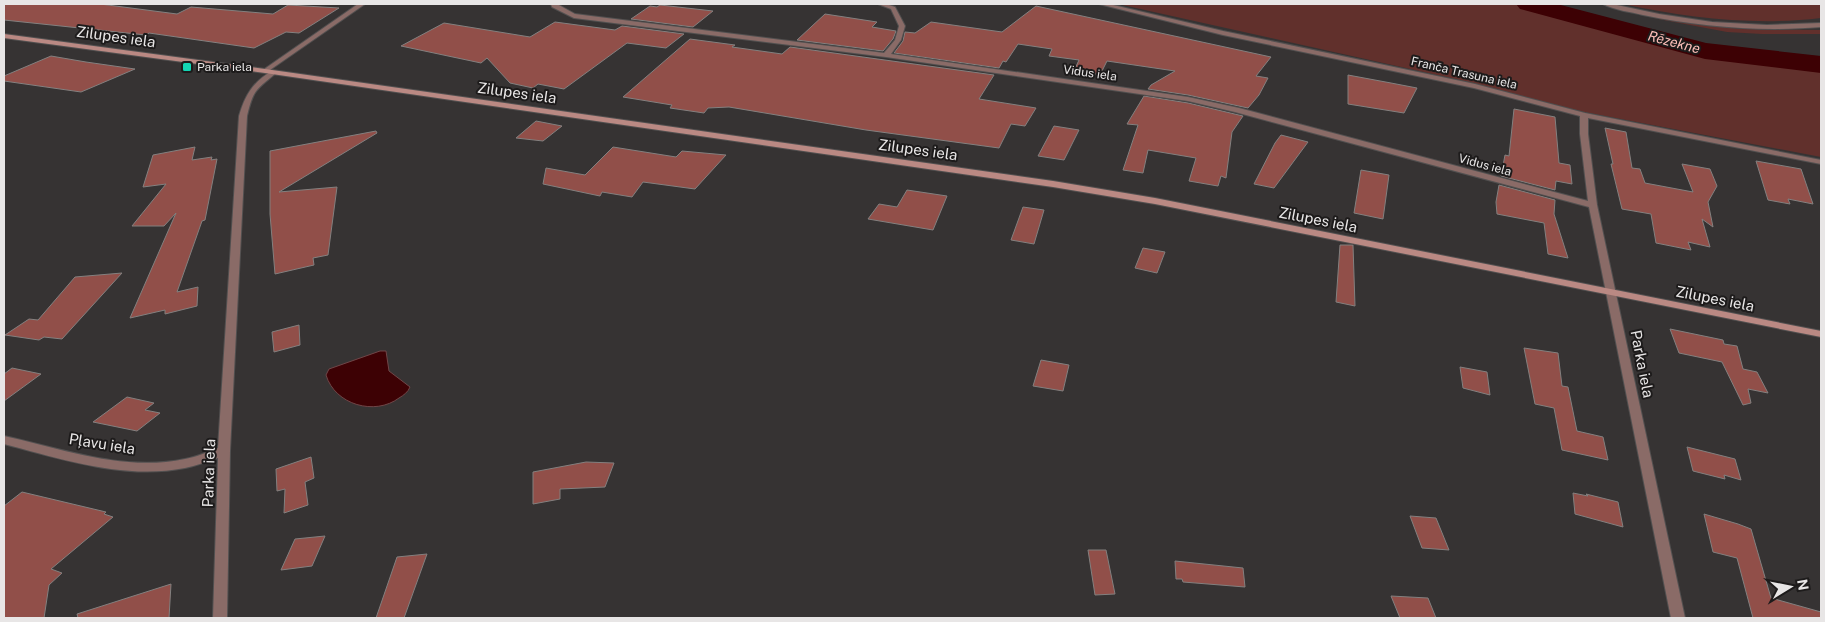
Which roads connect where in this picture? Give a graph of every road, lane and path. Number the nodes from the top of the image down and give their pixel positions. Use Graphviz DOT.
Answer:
graph roads {
  1 [pos="362,4"];
  2 [pos="554,4"];
  3 [pos="881,4"];
  4 [pos="1102,4"];
  5 [pos="1606,4"];
  6 [pos="1821,25"];
  7 [pos="4,36"];
  8 [pos="886,55"];
  9 [pos="270,71"];
  10 [pos="1584,115"];
  11 [pos="1821,162"];
  12 [pos="1593,205"];
  13 [pos="1612,293"];
  14 [pos="1821,334"];
  15 [pos="4,440"];
  16 [pos="224,450"];
  17 [pos="220,618"];
  18 [pos="1678,618"];
  1 -- 9 [label="street, Parka iela"];
  2 -- 8 [label="street, Vidus iela"];
  3 -- 8 [label="street"];
  4 -- 10 [label="street, Franča Trasuna iela"];
  5 -- 6 [label="street"];
  7 -- 9 [label="main road, Zilupes iela"];
  8 -- 12 [label="street, Vidus iela"];
  9 -- 13 [label="main road, Zilupes iela"];
  9 -- 16 [label="street, Parka iela"];
  10 -- 11 [label="street, Franča Trasuna iela"];
  10 -- 12 [label="street, Parka iela"];
  12 -- 13 [label="street, Parka iela"];
  13 -- 14 [label="main road, Zilupes iela"];
  13 -- 18 [label="street, Parka iela"];
  15 -- 16 [label="street, Pļavu iela"];
  16 -- 17 [label="street, Parka iela"];
}
